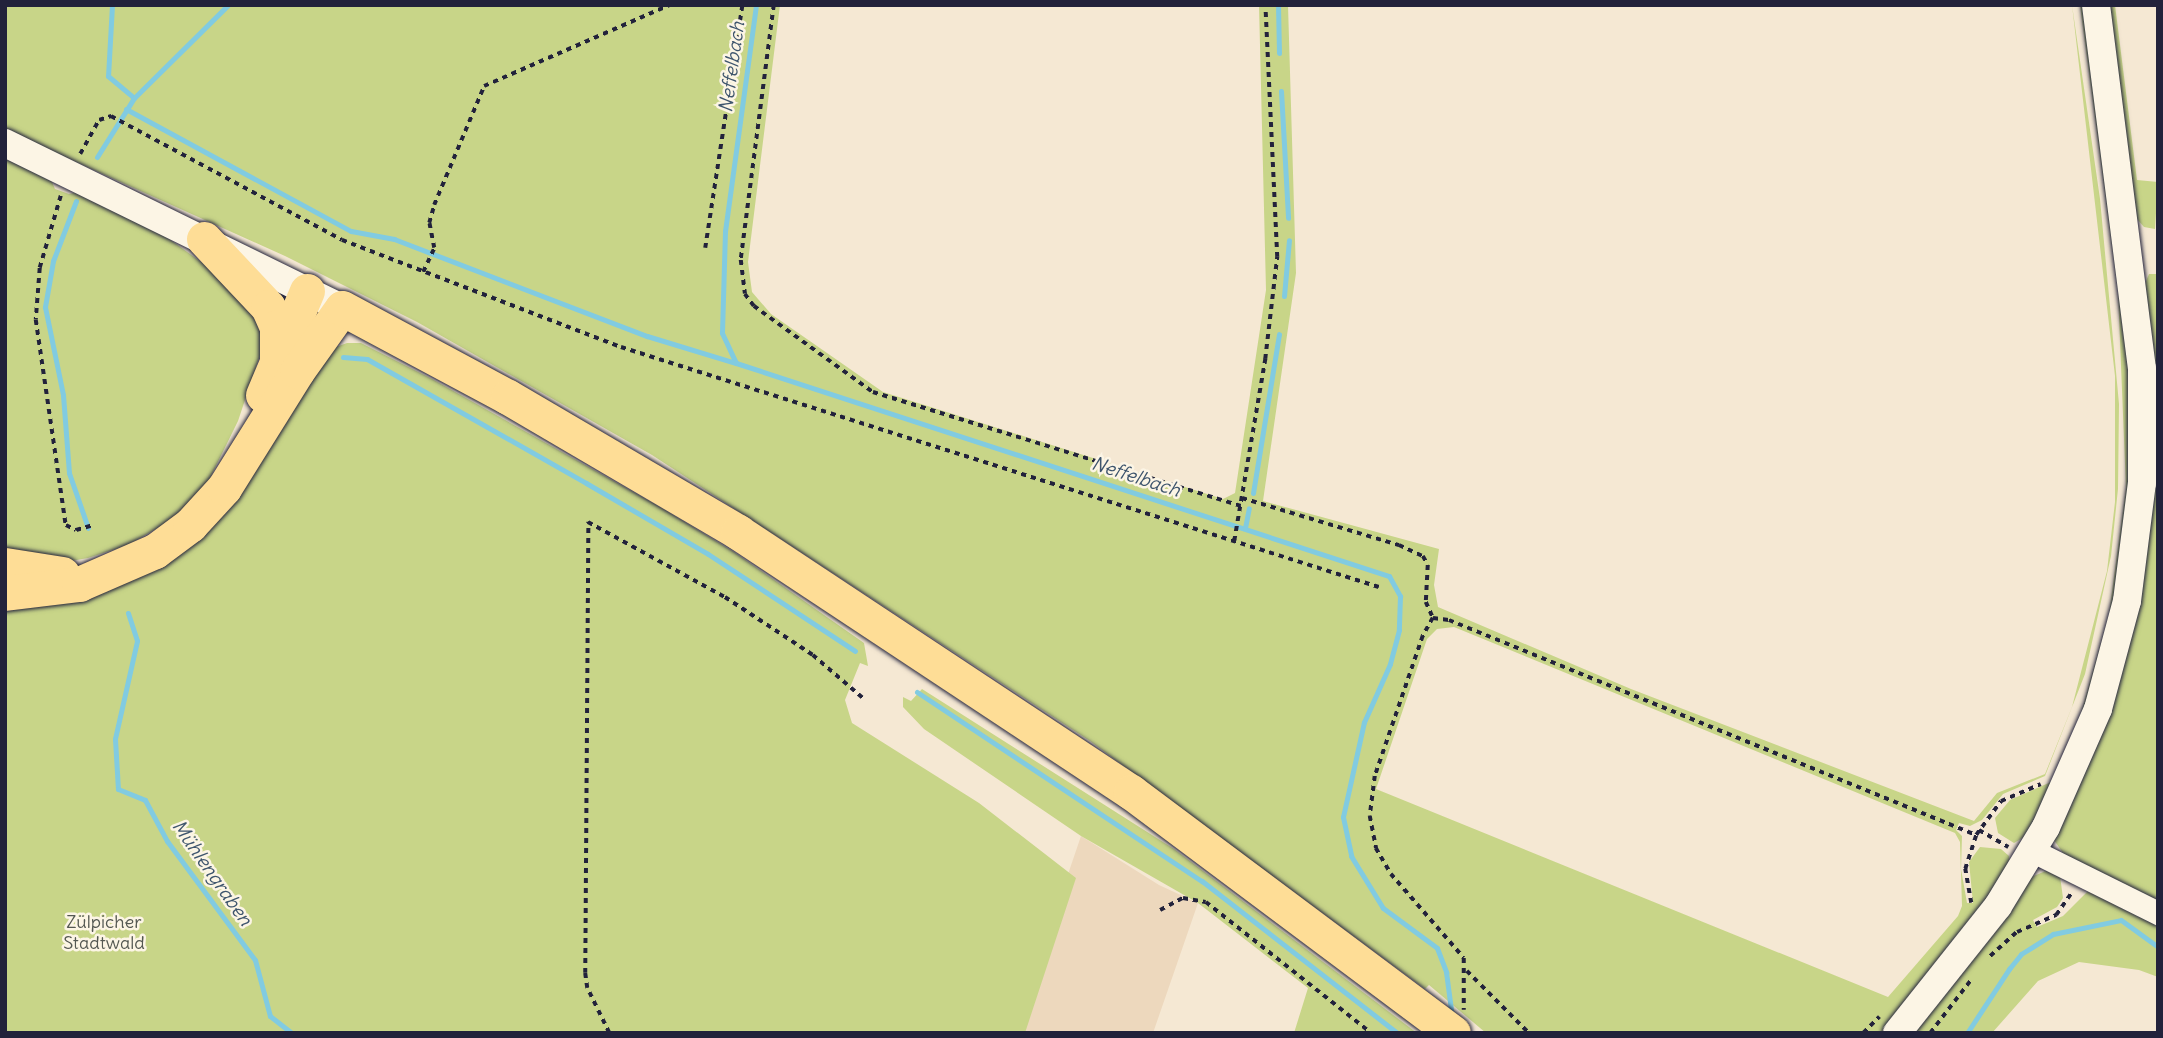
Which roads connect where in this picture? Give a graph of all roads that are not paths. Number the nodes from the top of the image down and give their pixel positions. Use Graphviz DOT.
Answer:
graph roads {
  1 [pos="2096,5"];
  2 [pos="5,143"];
  3 [pos="204,239"];
  4 [pos="307,291"];
  5 [pos="342,308"];
  6 [pos="277,358"];
  7 [pos="232,476"];
  8 [pos="7,587"];
  9 [pos="2031,855"];
  10 [pos="2158,913"];
  11 [pos="1449,1022"];
  12 [pos="1897,1033"];
  1 -- 9 [label="street"];
  2 -- 3 [label="street"];
  3 -- 4 [label="street"];
  3 -- 6 [label="main road"];
  4 -- 5 [label="street"];
  4 -- 6 [label="main road"];
  5 -- 7 [label="main road"];
  5 -- 11 [label="main road"];
  6 -- 7 [label="main road"];
  7 -- 8 [label="main road"];
  9 -- 10 [label="street"];
  9 -- 12 [label="street"];
}
